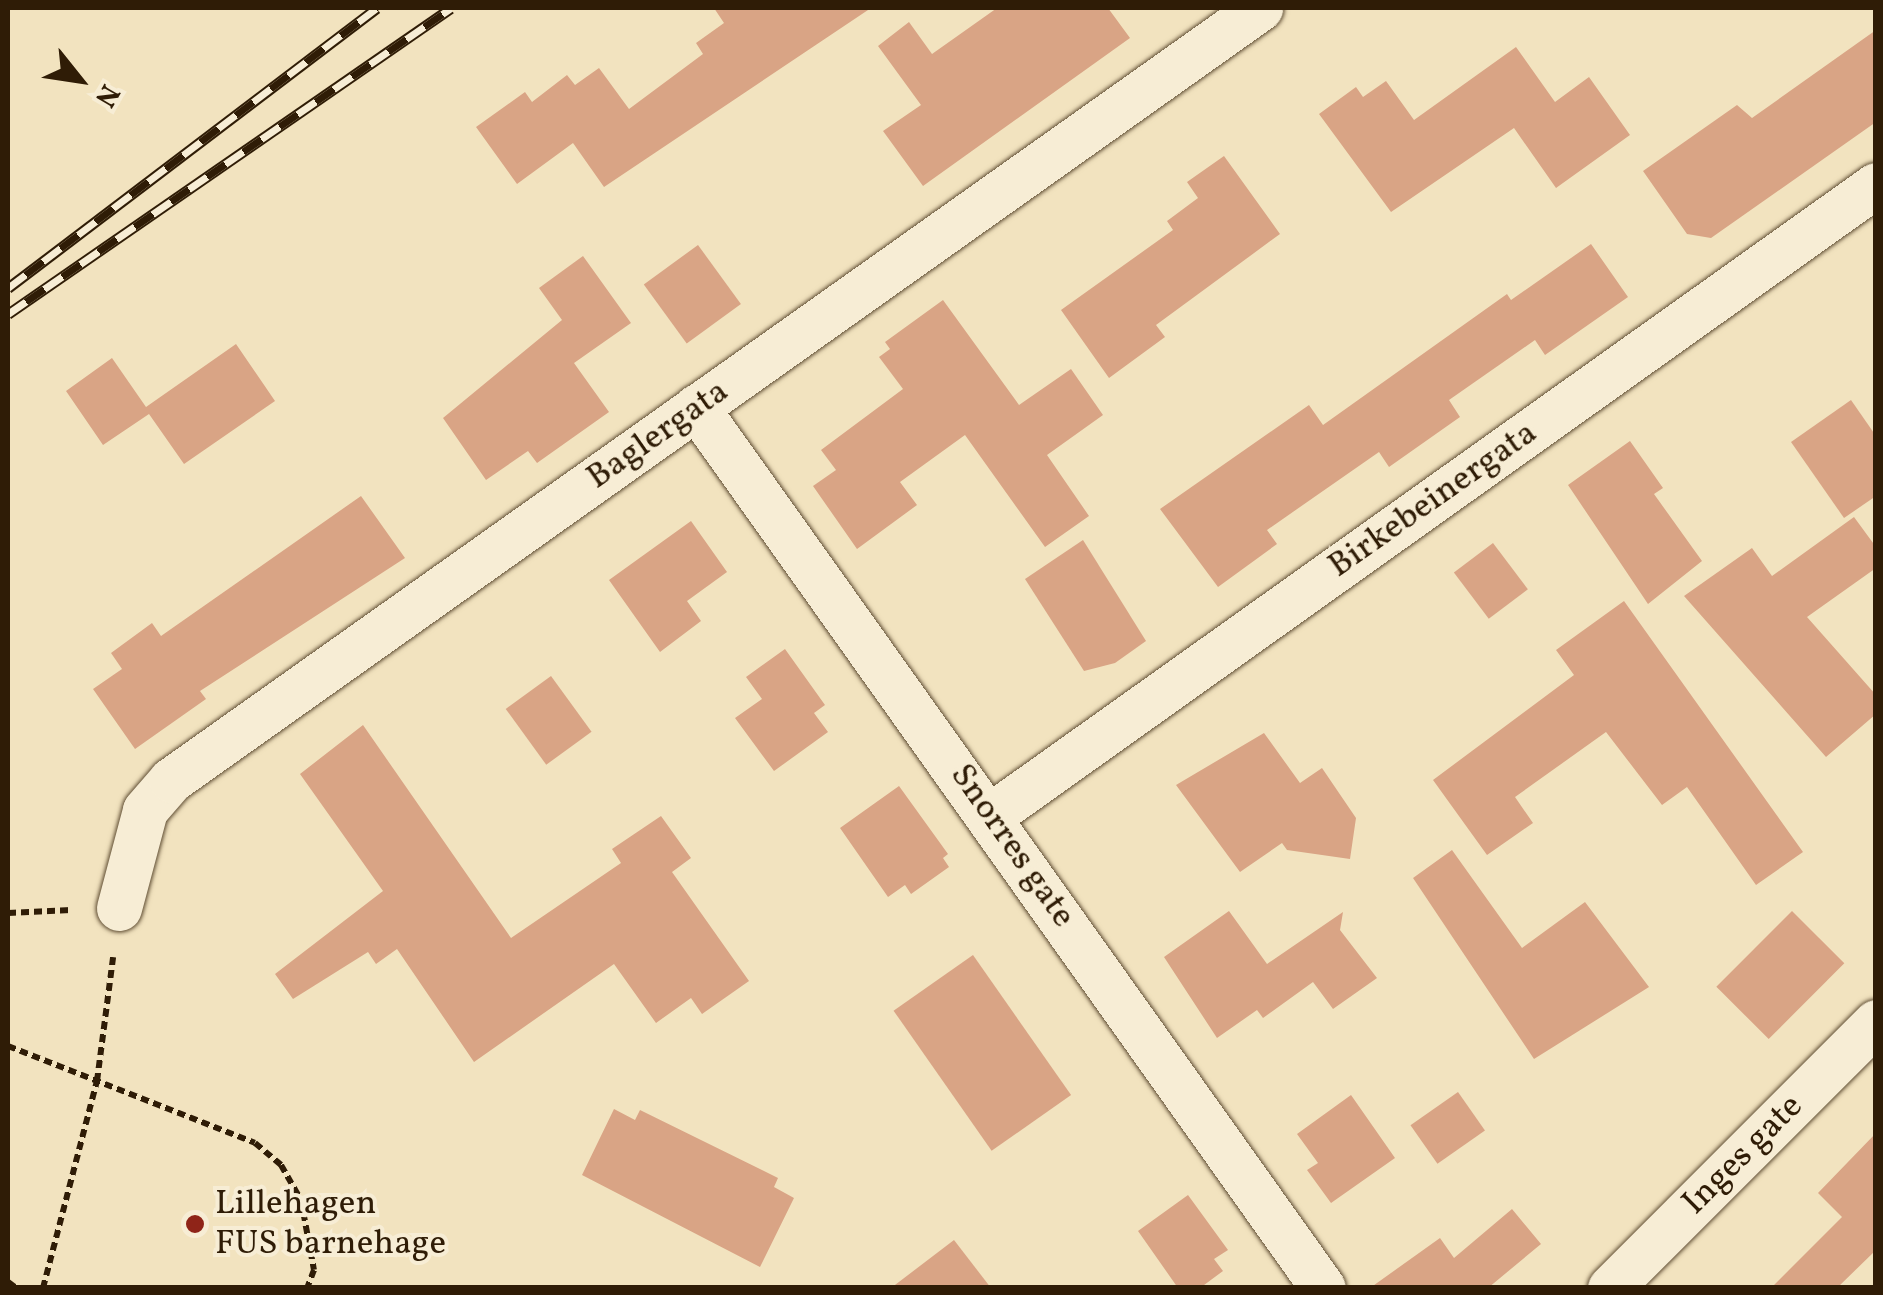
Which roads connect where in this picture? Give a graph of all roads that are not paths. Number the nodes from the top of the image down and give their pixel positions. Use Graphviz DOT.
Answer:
graph roads {
  1 [pos="1260,8"];
  2 [pos="1876,185"];
  3 [pos="696,407"];
  4 [pos="991,815"];
  5 [pos="119,908"];
  6 [pos="1876,1022"];
  7 [pos="1324,1288"];
  8 [pos="1610,1288"];
  1 -- 3 [label="street, Baglergata"];
  2 -- 4 [label="street, Birkebeinergata"];
  3 -- 4 [label="street, Snorres gate"];
  3 -- 5 [label="street, Baglergata"];
  4 -- 7 [label="street, Snorres gate"];
  6 -- 8 [label="street, Inges gate"];
}
